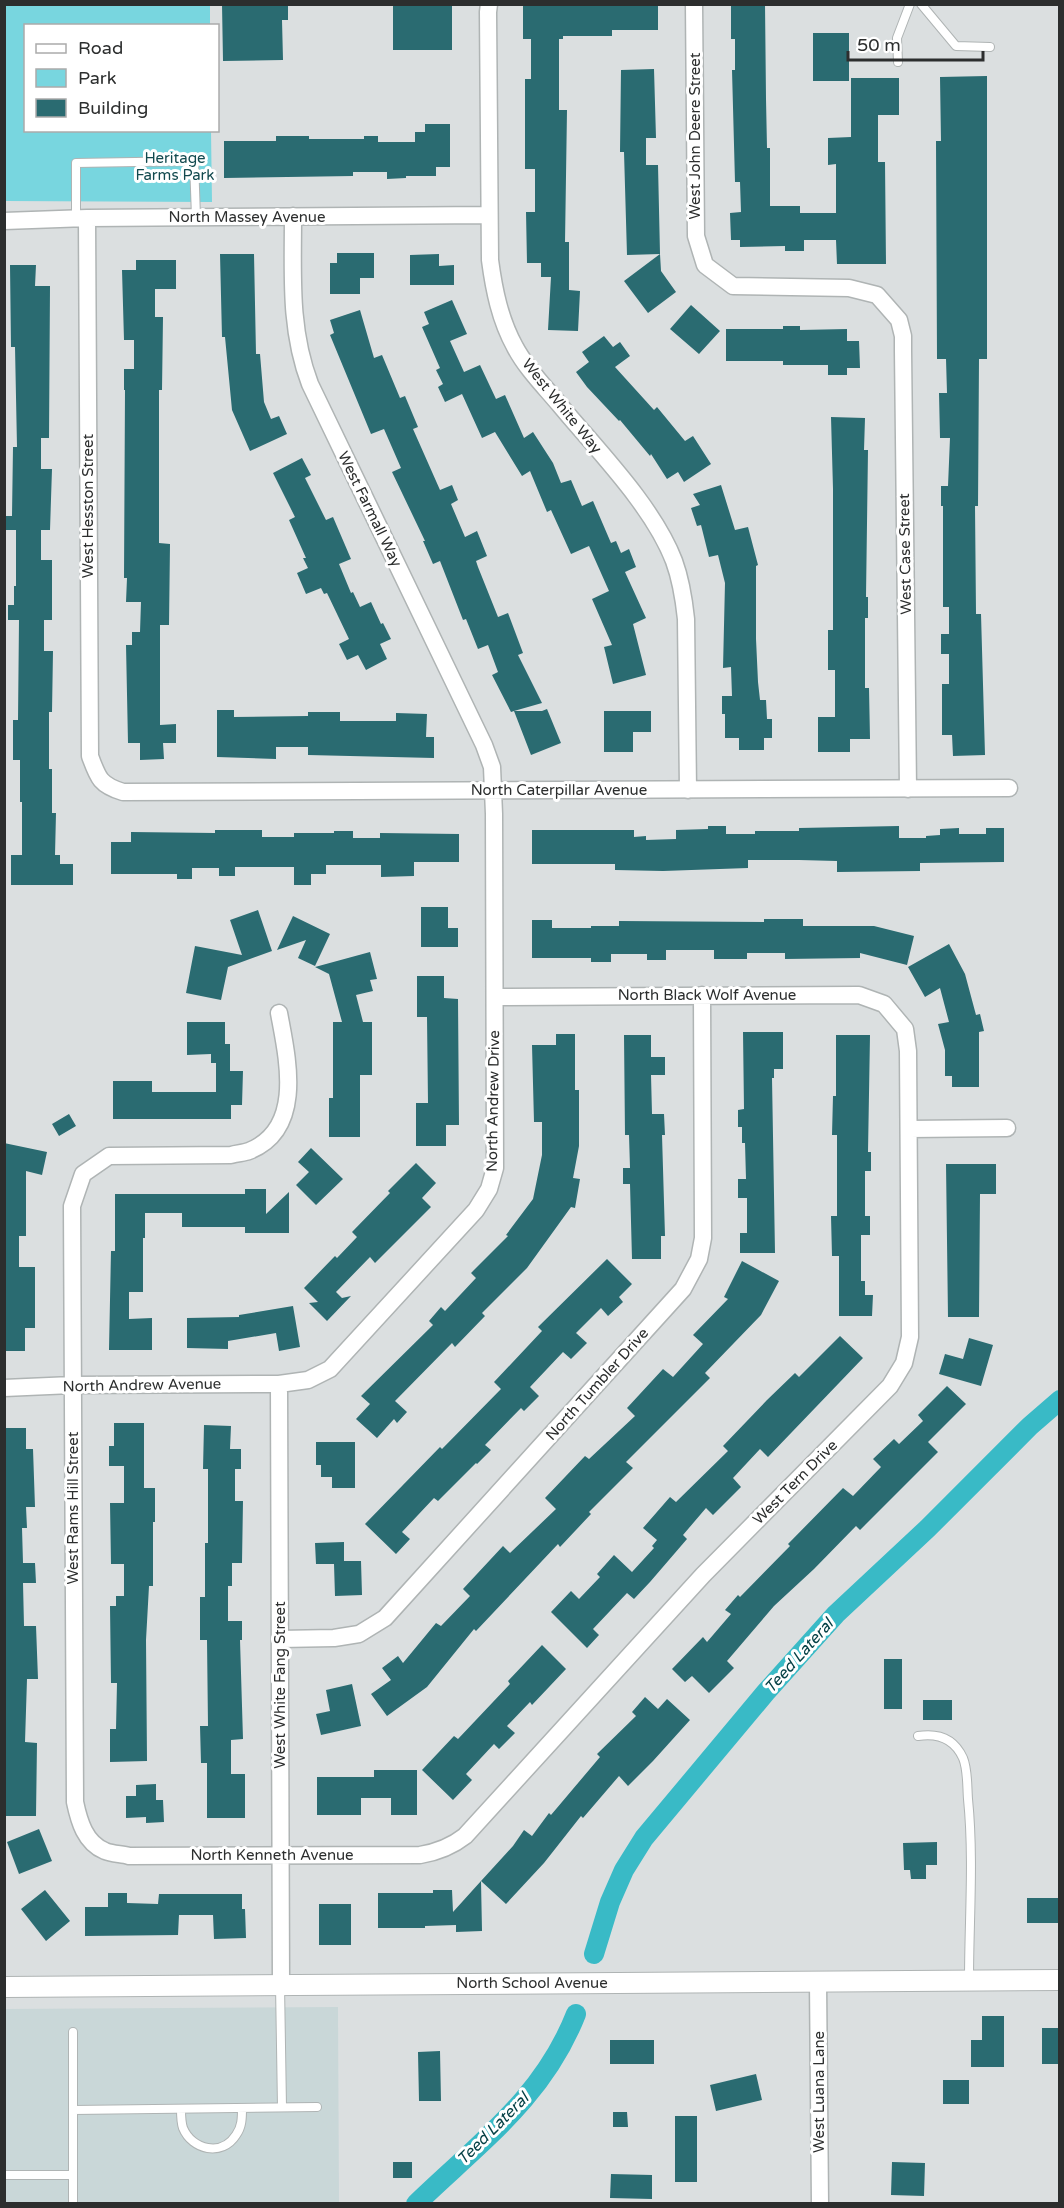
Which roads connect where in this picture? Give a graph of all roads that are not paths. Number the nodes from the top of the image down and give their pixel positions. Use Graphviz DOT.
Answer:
graph roads {
  1 [pos="489,4"];
  2 [pos="694,4"];
  3 [pos="910,4"];
  4 [pos="921,4"];
  5 [pos="990,47"];
  6 [pos="898,63"];
  7 [pos="489,215"];
  8 [pos="293,216"];
  9 [pos="196,217"];
  10 [pos="81,218"];
  11 [pos="4,221"];
  12 [pos="899,320"];
  13 [pos="109,788"];
  14 [pos="1009,788"];
  15 [pos="908,789"];
  16 [pos="494,790"];
  17 [pos="688,790"];
  18 [pos="702,995"];
  19 [pos="495,997"];
  20 [pos="279,1012"];
  21 [pos="905,1029"];
  22 [pos="1007,1128"];
  23 [pos="909,1129"];
  24 [pos="279,1384"];
  25 [pos="72,1385"];
  26 [pos="4,1388"];
  27 [pos="280,1639"];
  28 [pos="918,1736"];
  29 [pos="90,1841"];
  30 [pos="455,1844"];
  31 [pos="281,1856"];
  32 [pos="969,1980"];
  33 [pos="1059,1980"];
  34 [pos="818,1981"];
  35 [pos="280,1985"];
  36 [pos="4,1987"];
  37 [pos="73,2032"];
  38 [pos="282,2107"];
  39 [pos="317,2107"];
  40 [pos="242,2108"];
  41 [pos="181,2109"];
  42 [pos="73,2110"];
  43 [pos="4,2175"];
  44 [pos="73,2175"];
  45 [pos="73,2204"];
  46 [pos="820,2204"];
  1 -- 7 [label="street, West White Way"];
  2 -- 12 [label="street, West John Deere Street"];
  3 -- 6 [label="lane"];
  4 -- 5 [label="lane"];
  7 -- 8 [label="street, North Massey Avenue"];
  7 -- 17 [label="street, West White Way"];
  8 -- 9 [label="street, North Massey Avenue"];
  8 -- 16 [label="street, West Farmall Way"];
  9 -- 10 [label="street, North Massey Avenue"];
  9 -- 10 [label="lane"];
  10 -- 11 [label="street, North Massey Avenue"];
  10 -- 13 [label="street, West Hesston Street"];
  12 -- 15 [label="street, West Case Street"];
  13 -- 16 [label="street, North Caterpillar Avenue"];
  14 -- 15 [label="street, North Caterpillar Avenue"];
  15 -- 17 [label="street, North Caterpillar Avenue"];
  16 -- 17 [label="street, North Caterpillar Avenue"];
  16 -- 19 [label="street, North Andrew Drive"];
  18 -- 19 [label="street, North Black Wolf Avenue"];
  18 -- 21 [label="street, North Black Wolf Avenue"];
  18 -- 27 [label="street, North Tumbler Drive"];
  19 -- 24 [label="street, North Andrew Drive"];
  20 -- 25 [label="street, West Rams Hill Street"];
  21 -- 23 [label="street, West Tern Drive"];
  22 -- 23 [label="street"];
  23 -- 30 [label="street, West Tern Drive"];
  24 -- 25 [label="street, North Andrew Avenue"];
  24 -- 27 [label="street, West White Fang Street"];
  25 -- 26 [label="street, North Andrew Avenue"];
  25 -- 29 [label="street, West Rams Hill Street"];
  27 -- 31 [label="street, West White Fang Street"];
  28 -- 32 [label="lane"];
  29 -- 31 [label="street, North Kenneth Avenue"];
  30 -- 31 [label="street, North Kenneth Avenue"];
  31 -- 35 [label="street, West White Fang Street"];
  32 -- 33 [label="street, North School Avenue"];
  32 -- 34 [label="street, North School Avenue"];
  34 -- 35 [label="street, North School Avenue"];
  34 -- 46 [label="street, West Luana Lane"];
  35 -- 36 [label="street, North School Avenue"];
  35 -- 38 [label="lane"];
  37 -- 42 [label="lane"];
  38 -- 39 [label="lane"];
  38 -- 40 [label="lane"];
  40 -- 41 [label="lane"];
  40 -- 41 [label="lane"];
  41 -- 42 [label="lane"];
  42 -- 44 [label="lane"];
  43 -- 44 [label="lane"];
  44 -- 45 [label="lane"];
}
